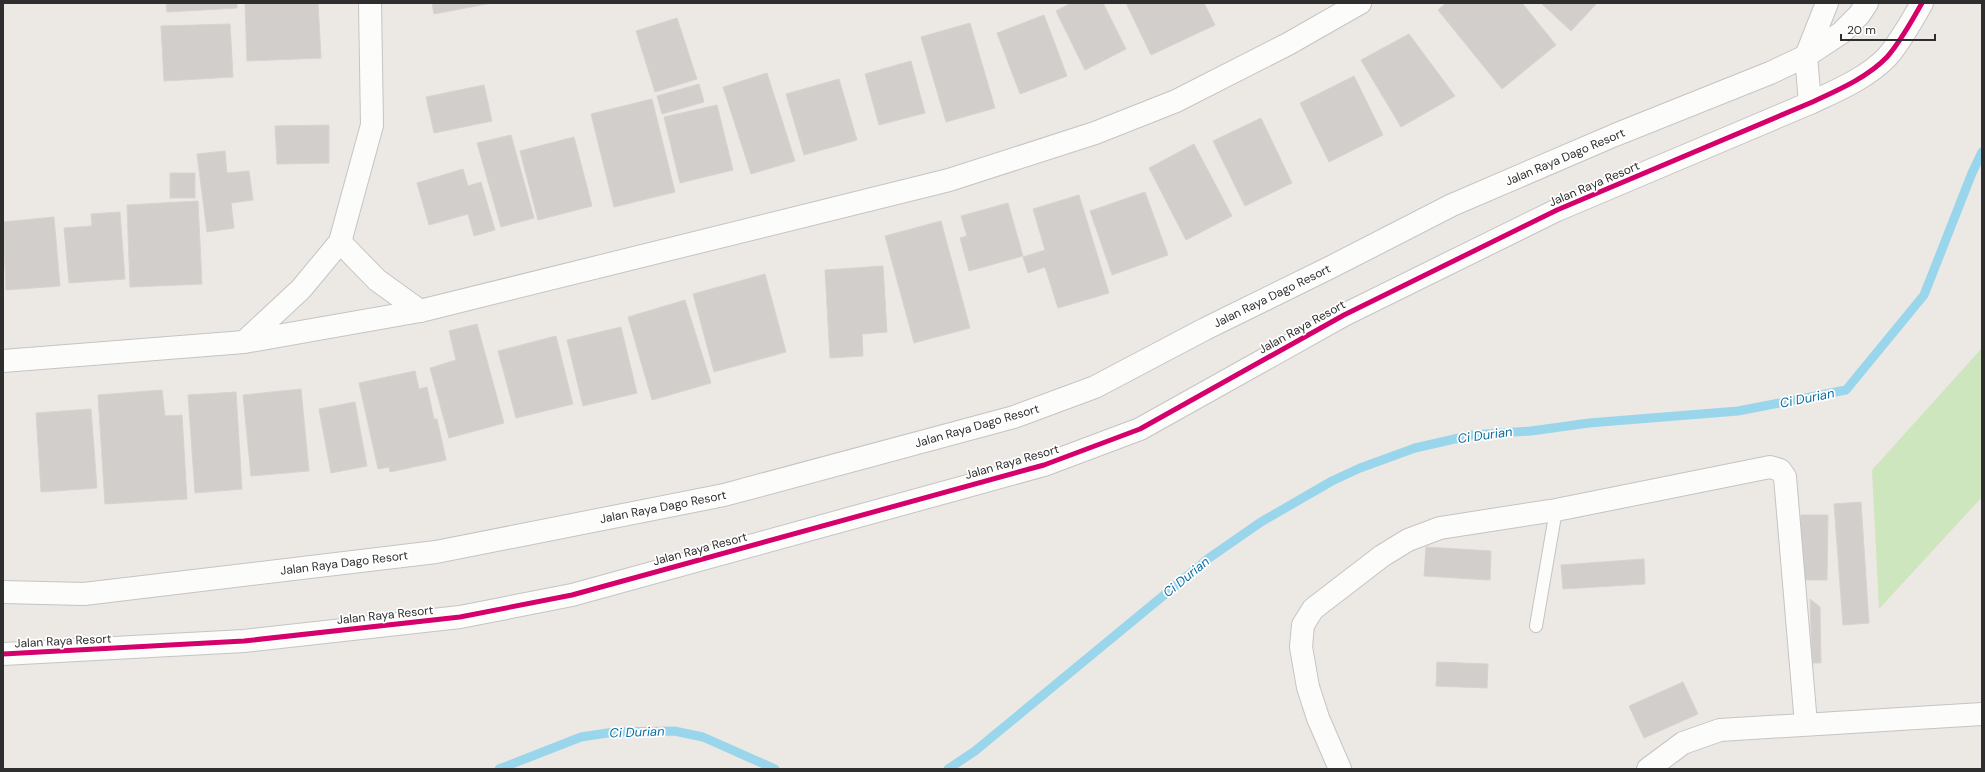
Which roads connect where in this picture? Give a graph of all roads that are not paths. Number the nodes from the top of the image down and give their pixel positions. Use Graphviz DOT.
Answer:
graph roads {
  1 [pos="370,3"];
  2 [pos="1360,3"];
  3 [pos="1827,3"];
  4 [pos="1867,3"];
  5 [pos="1922,3"];
  6 [pos="1806,56"];
  7 [pos="1810,103"];
  8 [pos="340,242"];
  9 [pos="420,311"];
  10 [pos="244,342"];
  11 [pos="3,361"];
  12 [pos="1556,510"];
  13 [pos="3,592"];
  14 [pos="1536,626"];
  15 [pos="3,654"];
  16 [pos="1982,714"];
  17 [pos="1806,724"];
  18 [pos="1340,769"];
  19 [pos="1648,769"];
  1 -- 8 [label="street"];
  2 -- 9 [label="street"];
  3 -- 6 [label="street"];
  4 -- 6 [label="street, Jalan Raya Dago Resort"];
  5 -- 7 [label="street, Jalan Raya Resort"];
  6 -- 7 [label="street"];
  6 -- 13 [label="street, Jalan Raya Dago Resort"];
  7 -- 15 [label="street, Jalan Raya Resort"];
  8 -- 9 [label="street"];
  8 -- 10 [label="street"];
  9 -- 10 [label="street"];
  10 -- 11 [label="street"];
  12 -- 14 [label="lane"];
  12 -- 17 [label="street"];
  12 -- 18 [label="street"];
  16 -- 17 [label="street"];
  17 -- 19 [label="street"];
}
